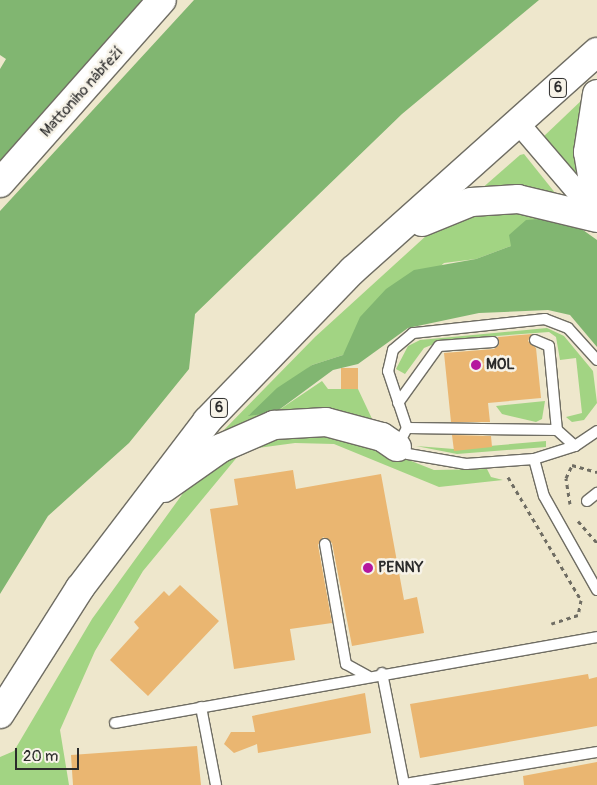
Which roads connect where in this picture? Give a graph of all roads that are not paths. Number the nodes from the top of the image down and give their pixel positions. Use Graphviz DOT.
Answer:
graph roads {
  1 [pos="162,0"];
  2 [pos="597,52"];
  3 [pos="597,94"];
  4 [pos="519,124"];
  5 [pos="0,183"];
  6 [pos="597,205"];
  7 [pos="597,217"];
  8 [pos="390,239"];
  9 [pos="535,340"];
  10 [pos="493,342"];
  11 [pos="597,360"];
  12 [pos="398,403"];
  13 [pos="557,430"];
  14 [pos="597,431"];
  15 [pos="402,437"];
  16 [pos="575,446"];
  17 [pos="534,459"];
  18 [pos="597,493"];
  19 [pos="148,498"];
  20 [pos="587,501"];
  21 [pos="325,544"];
  22 [pos="597,590"];
  23 [pos="597,637"];
  24 [pos="382,673"];
  25 [pos="368,676"];
  26 [pos="202,707"];
  27 [pos="0,714"];
  28 [pos="115,723"];
  29 [pos="597,752"];
  30 [pos="216,785"];
  31 [pos="403,785"];
  1 -- 5 [label="main road, Mattoniho nábřeží"];
  2 -- 4 [label="main road, 6"];
  3 -- 6 [label="main road"];
  4 -- 7 [label="street"];
  4 -- 8 [label="main road, 6"];
  7 -- 8 [label="main road"];
  8 -- 19 [label="main road, 6"];
  9 -- 13 [label="lane"];
  10 -- 12 [label="lane"];
  11 -- 12 [label="lane"];
  12 -- 15 [label="lane"];
  13 -- 15 [label="lane"];
  13 -- 16 [label="lane"];
  14 -- 16 [label="lane"];
  15 -- 17 [label="lane"];
  15 -- 19 [label="main road"];
  16 -- 17 [label="lane"];
  17 -- 22 [label="lane"];
  18 -- 20 [label="lane"];
  19 -- 27 [label="main road, 6"];
  21 -- 25 [label="lane"];
  23 -- 24 [label="lane"];
  24 -- 25 [label="lane"];
  24 -- 31 [label="lane"];
  25 -- 26 [label="lane"];
  26 -- 28 [label="lane"];
  26 -- 30 [label="lane"];
  29 -- 31 [label="lane"];
}
